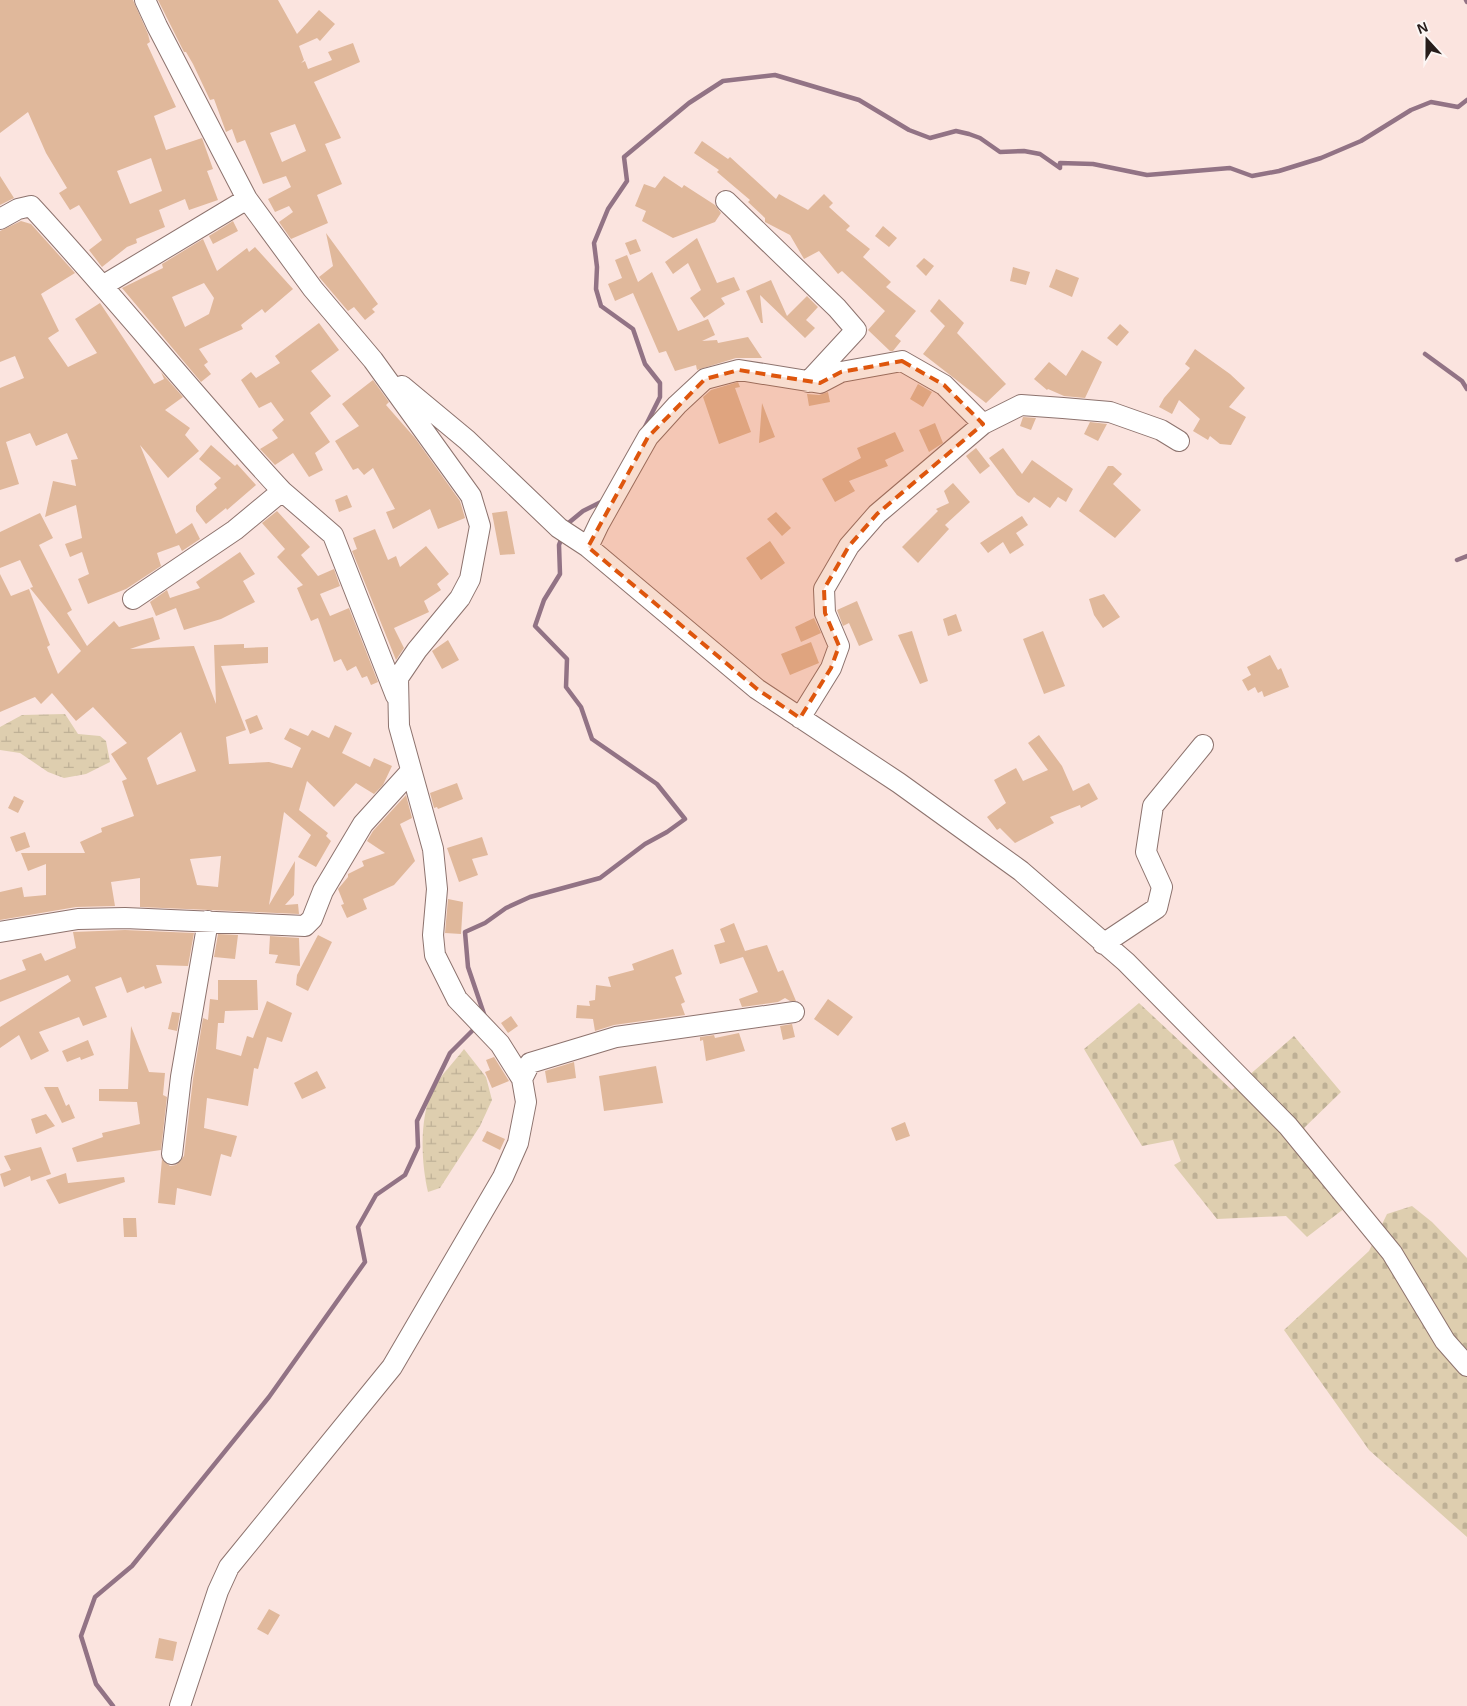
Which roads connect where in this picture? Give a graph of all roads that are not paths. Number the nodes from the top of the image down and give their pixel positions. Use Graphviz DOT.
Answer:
graph roads {
  1 [pos="145,0"];
  2 [pos="246,199"];
  3 [pos="726,201"];
  4 [pos="0,219"];
  5 [pos="104,285"];
  6 [pos="373,360"];
  7 [pos="808,382"];
  8 [pos="983,424"];
  9 [pos="1179,441"];
  10 [pos="282,491"];
  11 [pos="588,547"];
  12 [pos="133,600"];
  13 [pos="397,698"];
  14 [pos="800,718"];
  15 [pos="1203,745"];
  16 [pos="411,771"];
  17 [pos="208,921"];
  18 [pos="0,932"];
  19 [pos="1103,944"];
  20 [pos="794,1012"];
  21 [pos="522,1079"];
  22 [pos="172,1154"];
  23 [pos="1467,1366"];
  24 [pos="180,1706"];
  1 -- 2 [label="street"];
  2 -- 5 [label="street"];
  2 -- 6 [label="street"];
  3 -- 7 [label="street"];
  4 -- 5 [label="street"];
  5 -- 10 [label="street"];
  6 -- 11 [label="street"];
  6 -- 13 [label="street"];
  7 -- 8 [label="street"];
  7 -- 11 [label="street"];
  8 -- 9 [label="street"];
  8 -- 14 [label="street"];
  10 -- 12 [label="street"];
  10 -- 13 [label="street"];
  11 -- 14 [label="street"];
  13 -- 16 [label="street"];
  14 -- 19 [label="street"];
  15 -- 19 [label="street"];
  16 -- 17 [label="street"];
  16 -- 21 [label="street"];
  17 -- 18 [label="street"];
  17 -- 22 [label="street"];
  19 -- 23 [label="street"];
  20 -- 21 [label="street"];
  21 -- 24 [label="street"];
}
